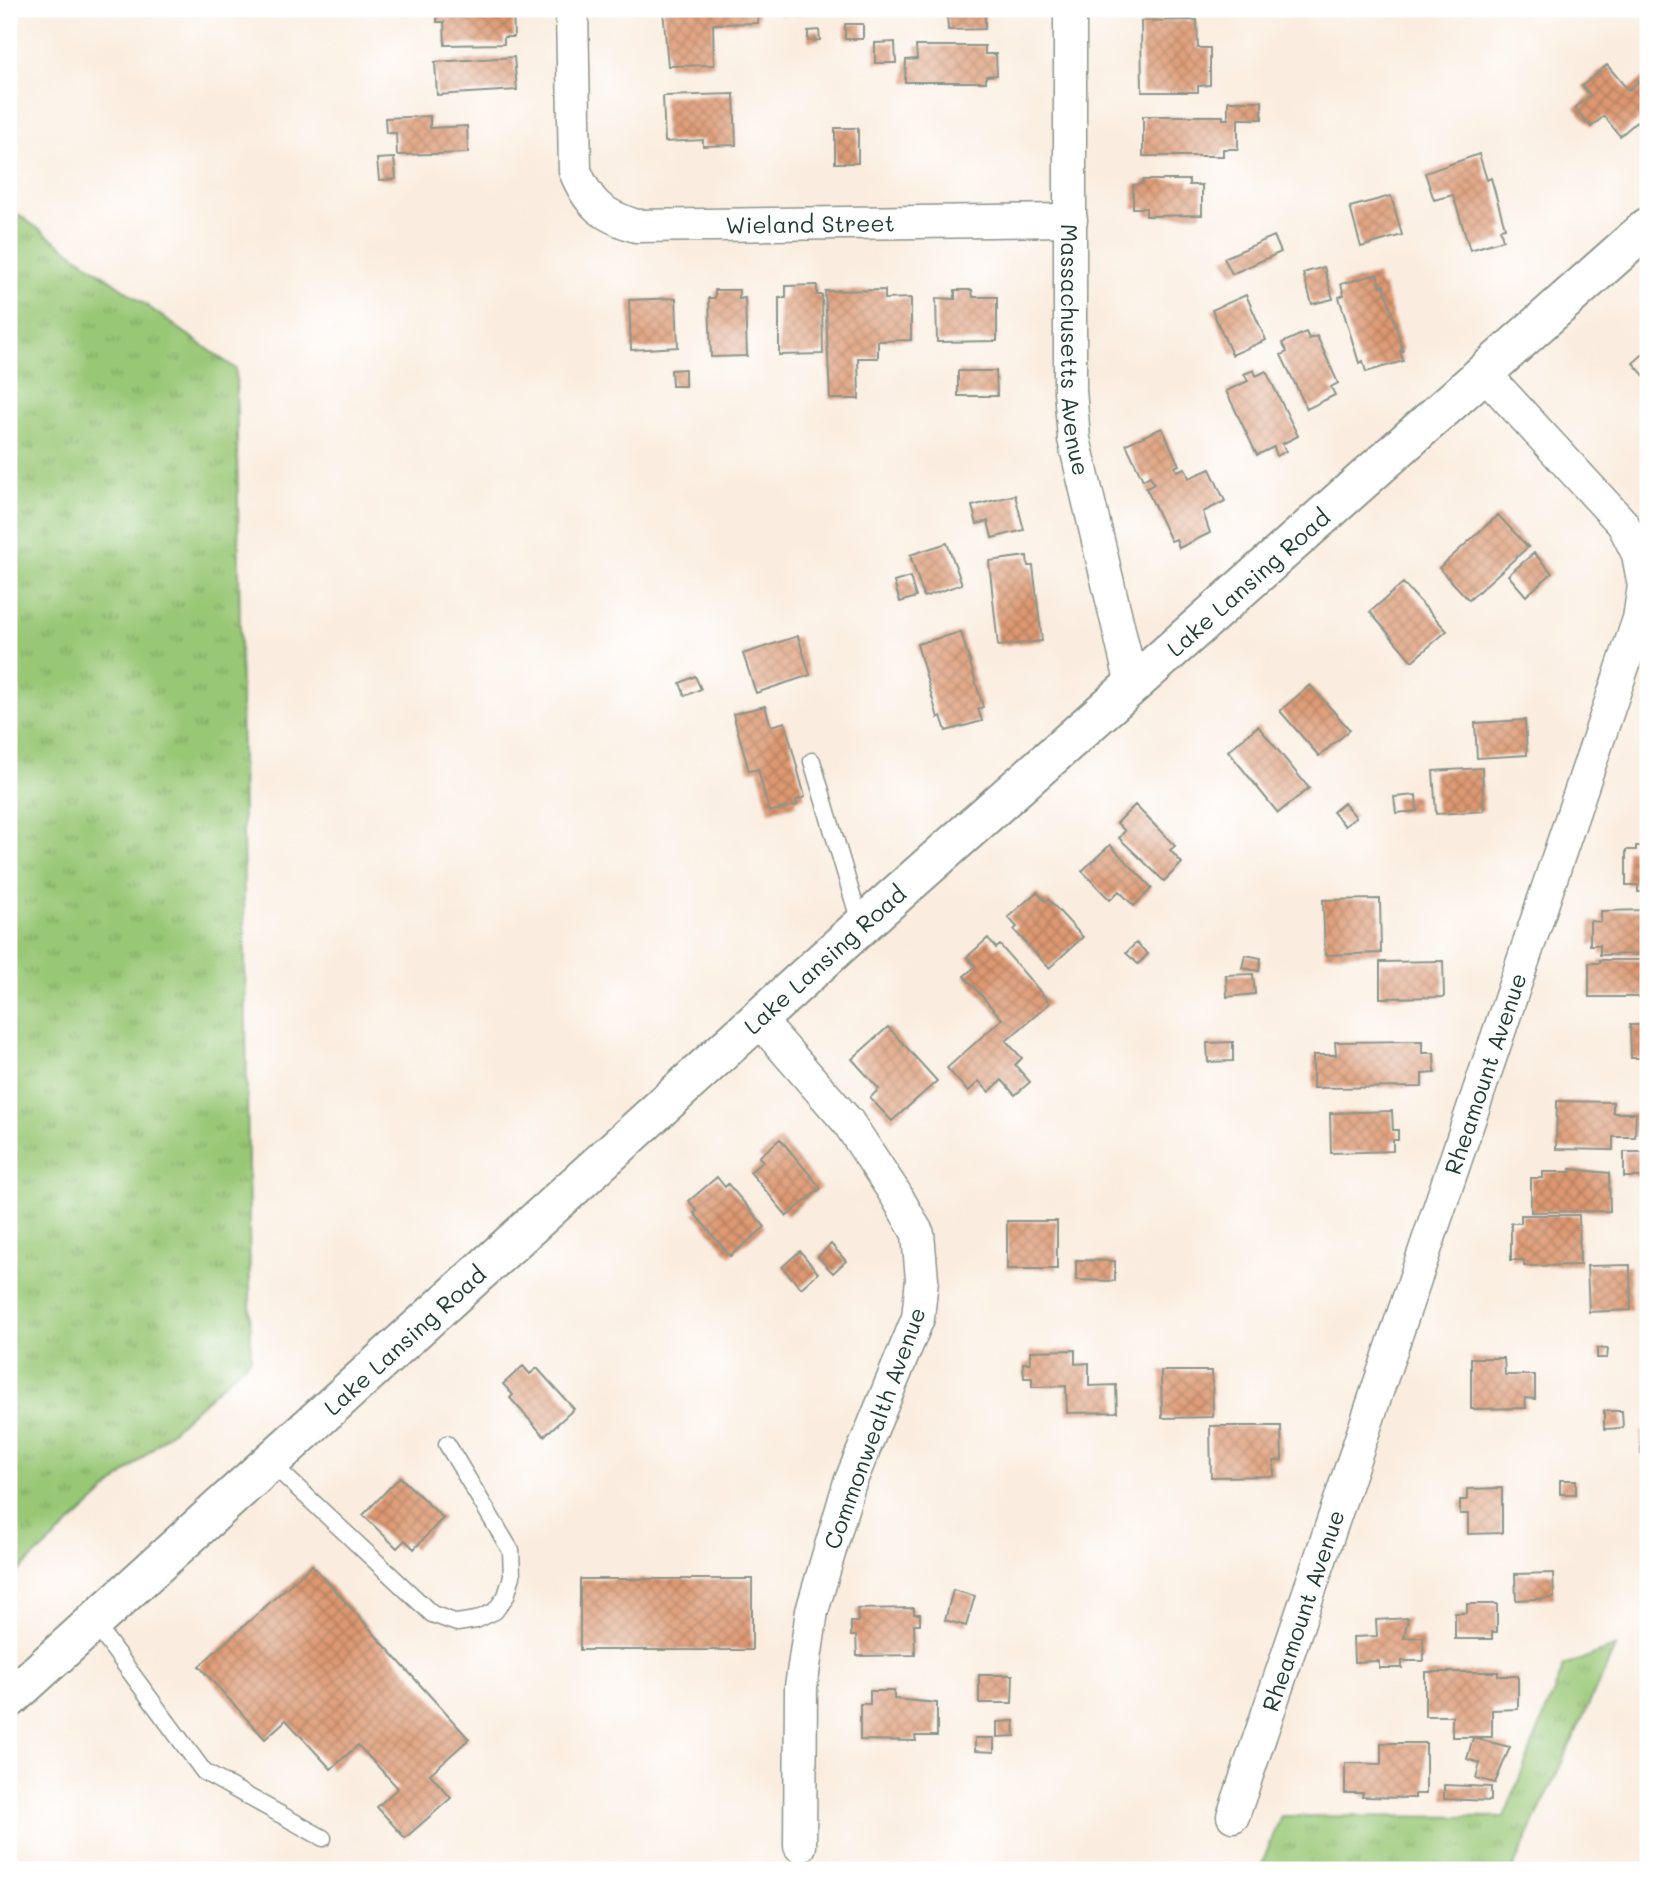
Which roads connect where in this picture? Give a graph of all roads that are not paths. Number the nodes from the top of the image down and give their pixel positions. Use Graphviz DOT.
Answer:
graph roads {
  1 [pos="572,9"];
  2 [pos="1070,9"];
  3 [pos="1071,220"];
  4 [pos="1648,227"];
  5 [pos="1484,373"];
  6 [pos="1132,685"];
  7 [pos="812,761"];
  8 [pos="862,926"];
  9 [pos="758,1018"];
  10 [pos="447,1444"];
  11 [pos="271,1463"];
  12 [pos="95,1624"];
  13 [pos="9,1699"];
  14 [pos="1233,1816"];
  15 [pos="323,1838"];
  16 [pos="800,1846"];
  1 -- 3 [label="street, Wieland Street"];
  2 -- 3 [label="street, Massachusetts Avenue"];
  3 -- 6 [label="street, Massachusetts Avenue"];
  4 -- 5 [label="main road, Lake Lansing Road"];
  5 -- 6 [label="main road, Lake Lansing Road"];
  5 -- 14 [label="street, Rheamount Avenue"];
  6 -- 8 [label="main road, Lake Lansing Road"];
  7 -- 8 [label="lane"];
  8 -- 9 [label="main road, Lake Lansing Road"];
  9 -- 11 [label="main road, Lake Lansing Road"];
  9 -- 16 [label="street, Commonwealth Avenue"];
  10 -- 11 [label="lane"];
  11 -- 12 [label="main road, Lake Lansing Road"];
  12 -- 13 [label="main road, Lake Lansing Road"];
  12 -- 15 [label="lane"];
}
